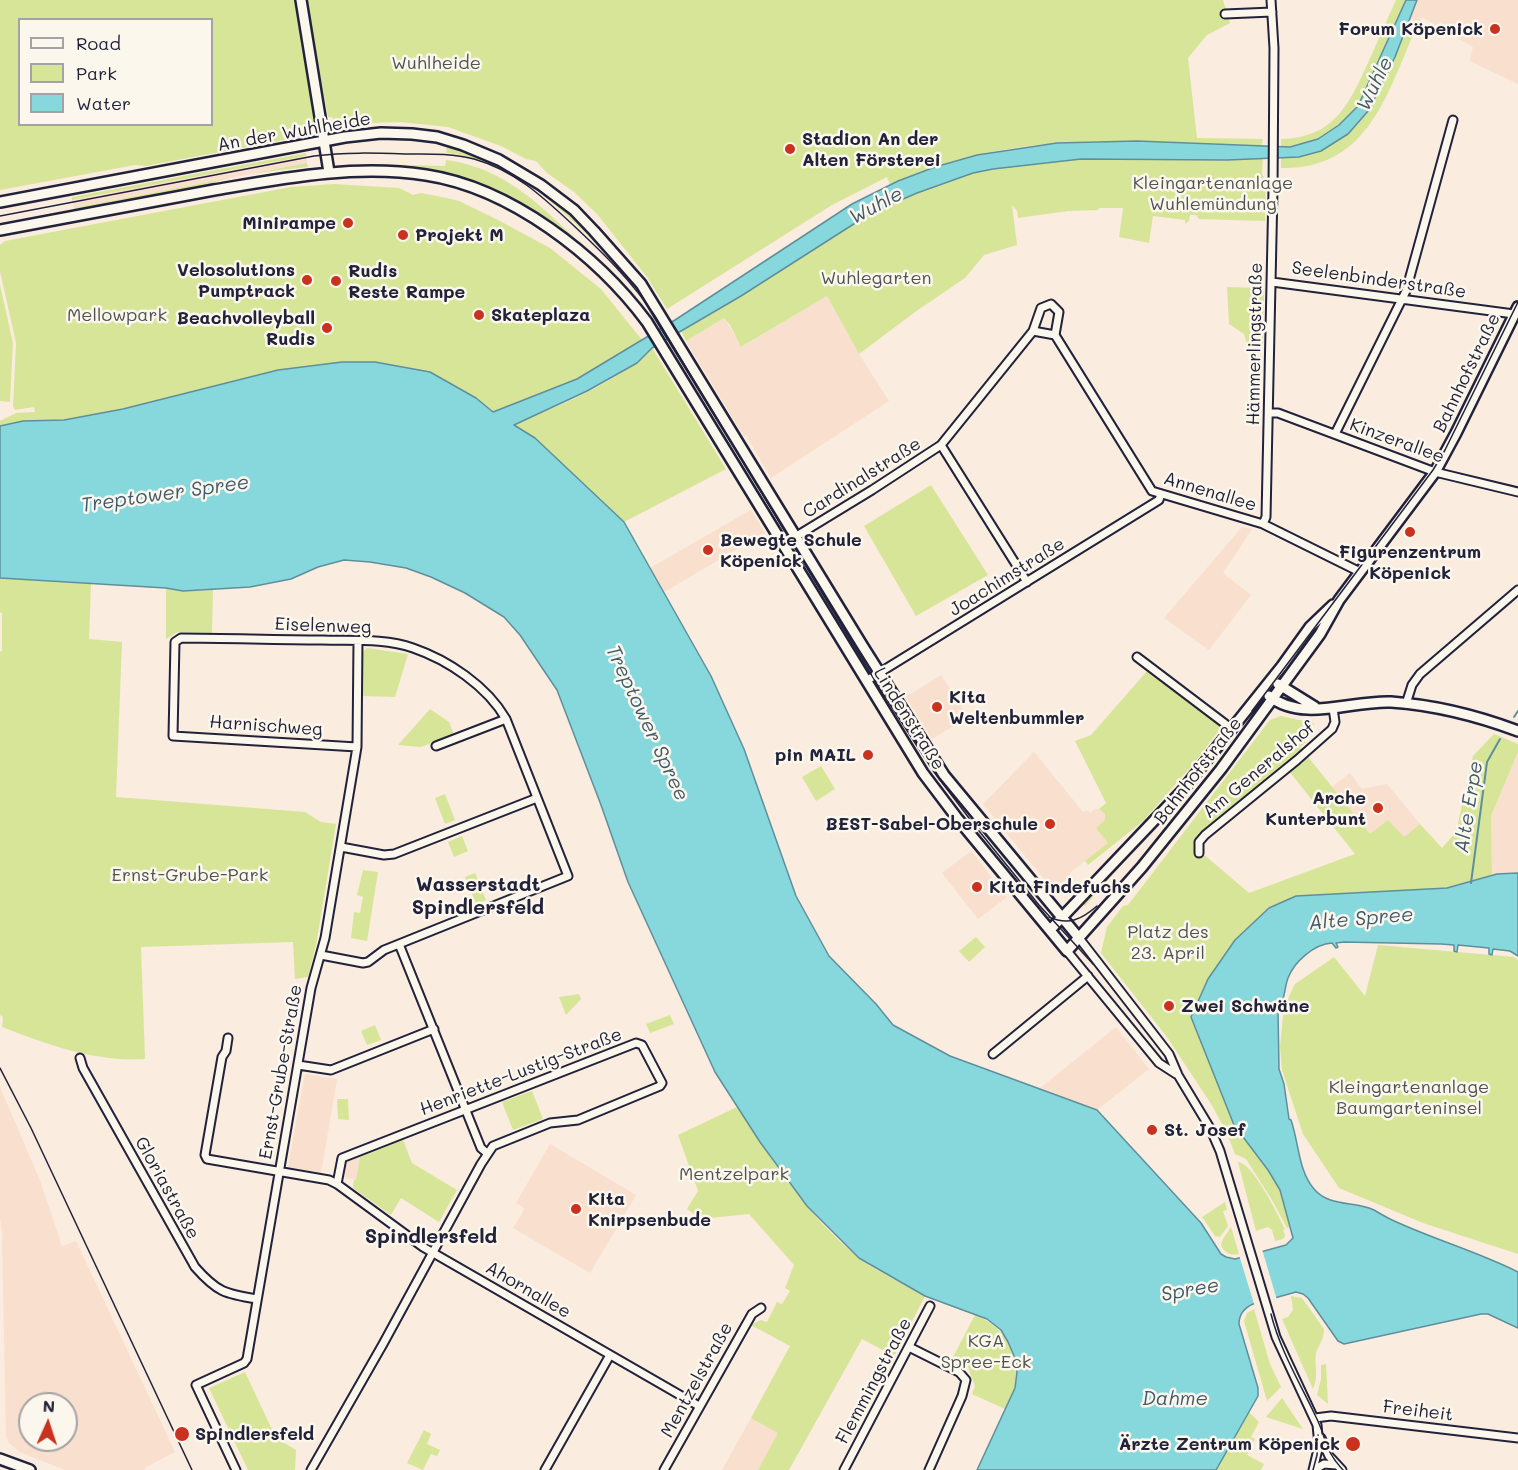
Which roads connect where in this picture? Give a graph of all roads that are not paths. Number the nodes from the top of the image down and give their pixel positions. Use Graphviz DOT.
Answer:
graph roads {
  1 [pos="301,0"];
  2 [pos="1271,0"];
  3 [pos="1272,12"];
  4 [pos="1226,14"];
  5 [pos="1453,120"];
  6 [pos="324,142"];
  7 [pos="329,172"];
  8 [pos="0,202"];
  9 [pos="0,230"];
  10 [pos="1272,282"];
  11 [pos="1402,300"];
  12 [pos="1517,312"];
  13 [pos="1033,331"];
  14 [pos="673,335"];
  15 [pos="1055,335"];
  16 [pos="1269,413"];
  17 [pos="1335,434"];
  18 [pos="941,445"];
  19 [pos="1435,472"];
  20 [pos="1518,492"];
  21 [pos="1161,494"];
  22 [pos="1263,524"];
  23 [pos="795,537"];
  24 [pos="1360,572"];
  25 [pos="1027,582"];
  26 [pos="1518,590"];
  27 [pos="1339,600"];
  28 [pos="358,641"];
  29 [pos="1137,657"];
  30 [pos="881,673"];
  31 [pos="1271,680"];
  32 [pos="866,681"];
  33 [pos="1281,687"];
  34 [pos="1262,691"];
  35 [pos="1272,699"];
  36 [pos="1406,704"];
  37 [pos="1318,708"];
  38 [pos="1334,708"];
  39 [pos="506,718"];
  40 [pos="1232,729"];
  41 [pos="1518,731"];
  42 [pos="173,736"];
  43 [pos="436,746"];
  44 [pos="357,747"];
  45 [pos="537,798"];
  46 [pos="341,847"];
  47 [pos="1199,853"];
  48 [pos="1061,917"];
  49 [pos="1050,930"];
  50 [pos="1079,938"];
  51 [pos="399,944"];
  52 [pos="1067,951"];
  53 [pos="321,955"];
  54 [pos="1088,976"];
  55 [pos="434,1029"];
  56 [pos="228,1038"];
  57 [pos="993,1054"];
  58 [pos="81,1058"];
  59 [pos="298,1065"];
  60 [pos="1178,1075"];
  61 [pos="466,1109"];
  62 [pos="487,1153"];
  63 [pos="278,1173"];
  64 [pos="337,1184"];
  65 [pos="433,1253"];
  66 [pos="257,1299"];
  67 [pos="930,1306"];
  68 [pos="761,1308"];
  69 [pos="909,1347"];
  70 [pos="610,1355"];
  71 [pos="699,1406"];
  72 [pos="1315,1418"];
  73 [pos="1319,1430"];
  74 [pos="1518,1438"];
  75 [pos="0,1460"];
  76 [pos="1340,1468"];
  77 [pos="30,1470"];
  78 [pos="236,1470"];
  79 [pos="311,1470"];
  80 [pos="545,1470"];
  81 [pos="664,1470"];
  82 [pos="844,1470"];
  83 [pos="929,1470"];
  84 [pos="1313,1470"];
  1 -- 6 [label="main road"];
  2 -- 3 [label="street"];
  3 -- 4 [label="street"];
  3 -- 10 [label="street, Hämmerlingstraße"];
  5 -- 11 [label="street"];
  6 -- 7 [label="main road"];
  6 -- 8 [label="main road, An der Wuhlheide"];
  6 -- 14 [label="main road, An der Wuhlheide"];
  7 -- 9 [label="main road"];
  7 -- 32 [label="main road, Lindenstraße"];
  10 -- 11 [label="street, Seelenbinderstraße"];
  10 -- 16 [label="street, Hämmerlingstraße"];
  11 -- 12 [label="street, Seelenbinderstraße"];
  11 -- 17 [label="street"];
  12 -- 19 [label="main road, Bahnhofstraße"];
  13 -- 15 [label="street"];
  13 -- 15 [label="street, Cardinalstraße"];
  13 -- 18 [label="street, Cardinalstraße"];
  14 -- 23 [label="main road, Lindenstraße"];
  15 -- 21 [label="street, Annenallee"];
  16 -- 17 [label="street, Kinzerallee"];
  16 -- 22 [label="street, Hämmerlingstraße"];
  17 -- 19 [label="street, Kinzerallee"];
  18 -- 23 [label="street, Cardinalstraße"];
  18 -- 25 [label="street"];
  19 -- 20 [label="street, Kinzerallee"];
  19 -- 24 [label="main road, Bahnhofstraße"];
  21 -- 22 [label="street, Annenallee"];
  21 -- 25 [label="street, Joachimstraße"];
  22 -- 24 [label="street, Annenallee"];
  23 -- 30 [label="main road, Lindenstraße"];
  24 -- 27 [label="main road, Bahnhofstraße"];
  25 -- 30 [label="street, Joachimstraße"];
  26 -- 36 [label="street"];
  27 -- 31 [label="main road, Bahnhofstraße"];
  27 -- 33 [label="main road, Bahnhofstraße"];
  28 -- 39 [label="street, Eiselenweg"];
  28 -- 42 [label="street, Eiselenweg"];
  28 -- 44 [label="street, Ernst-Grube-Straße"];
  29 -- 40 [label="street"];
  30 -- 32 [label="street, Joachimstraße"];
  30 -- 48 [label="main road, Lindenstraße"];
  31 -- 33 [label="main road"];
  31 -- 34 [label="main road, Bahnhofstraße"];
  32 -- 49 [label="main road, Lindenstraße"];
  33 -- 35 [label="main road, Bahnhofstraße"];
  33 -- 37 [label="main road"];
  34 -- 35 [label="main road"];
  34 -- 40 [label="main road, Bahnhofstraße"];
  35 -- 37 [label="main road"];
  35 -- 50 [label="main road, Bahnhofstraße"];
  36 -- 38 [label="main road"];
  36 -- 41 [label="main road"];
  37 -- 38 [label="main road"];
  38 -- 47 [label="street, Am Generalshof"];
  39 -- 43 [label="street"];
  39 -- 45 [label="street, Eiselenweg"];
  40 -- 48 [label="main road, Bahnhofstraße"];
  42 -- 44 [label="street, Harnischweg"];
  44 -- 46 [label="street, Ernst-Grube-Straße"];
  45 -- 46 [label="street"];
  45 -- 51 [label="street, Eiselenweg"];
  46 -- 53 [label="street, Ernst-Grube-Straße"];
  48 -- 49 [label="main road, Bahnhofstraße"];
  48 -- 50 [label="main road, Lindenstraße"];
  49 -- 52 [label="main road, Lindenstraße"];
  50 -- 52 [label="main road, Bahnhofstraße"];
  50 -- 60 [label="street, Lindenstraße"];
  51 -- 53 [label="street"];
  51 -- 55 [label="street"];
  52 -- 54 [label="street, Lindenstraße"];
  53 -- 59 [label="street, Ernst-Grube-Straße"];
  54 -- 57 [label="street"];
  54 -- 60 [label="street, Lindenstraße"];
  55 -- 59 [label="street"];
  55 -- 61 [label="street"];
  56 -- 63 [label="street, Ahornallee"];
  58 -- 66 [label="street, Gloriastraße"];
  59 -- 63 [label="street, Ernst-Grube-Straße"];
  60 -- 72 [label="street, Lindenstraße"];
  61 -- 62 [label="street"];
  61 -- 62 [label="street, Henriette-Lustig-Straße"];
  61 -- 64 [label="street, Henriette-Lustig-Straße"];
  62 -- 65 [label="street"];
  63 -- 64 [label="street, Ahornallee"];
  63 -- 66 [label="street, Ernst-Grube-Straße"];
  64 -- 65 [label="street, Ahornallee"];
  65 -- 70 [label="street, Ahornallee"];
  65 -- 79 [label="street"];
  66 -- 78 [label="street, Ernst-Grube-Straße"];
  67 -- 69 [label="street, Flemmingstraße"];
  68 -- 71 [label="street, Mentzelstraße"];
  69 -- 82 [label="street, Flemmingstraße"];
  69 -- 83 [label="street"];
  70 -- 71 [label="street, Ahornallee"];
  70 -- 80 [label="street"];
  71 -- 81 [label="street, Mentzelstraße"];
  72 -- 73 [label="street, Lindenstraße"];
  72 -- 74 [label="street, Freiheit"];
  73 -- 76 [label="street, Lindenstraße"];
  73 -- 84 [label="street"];
  75 -- 77 [label="main road"];
  76 -- 84 [label="street"];
}
